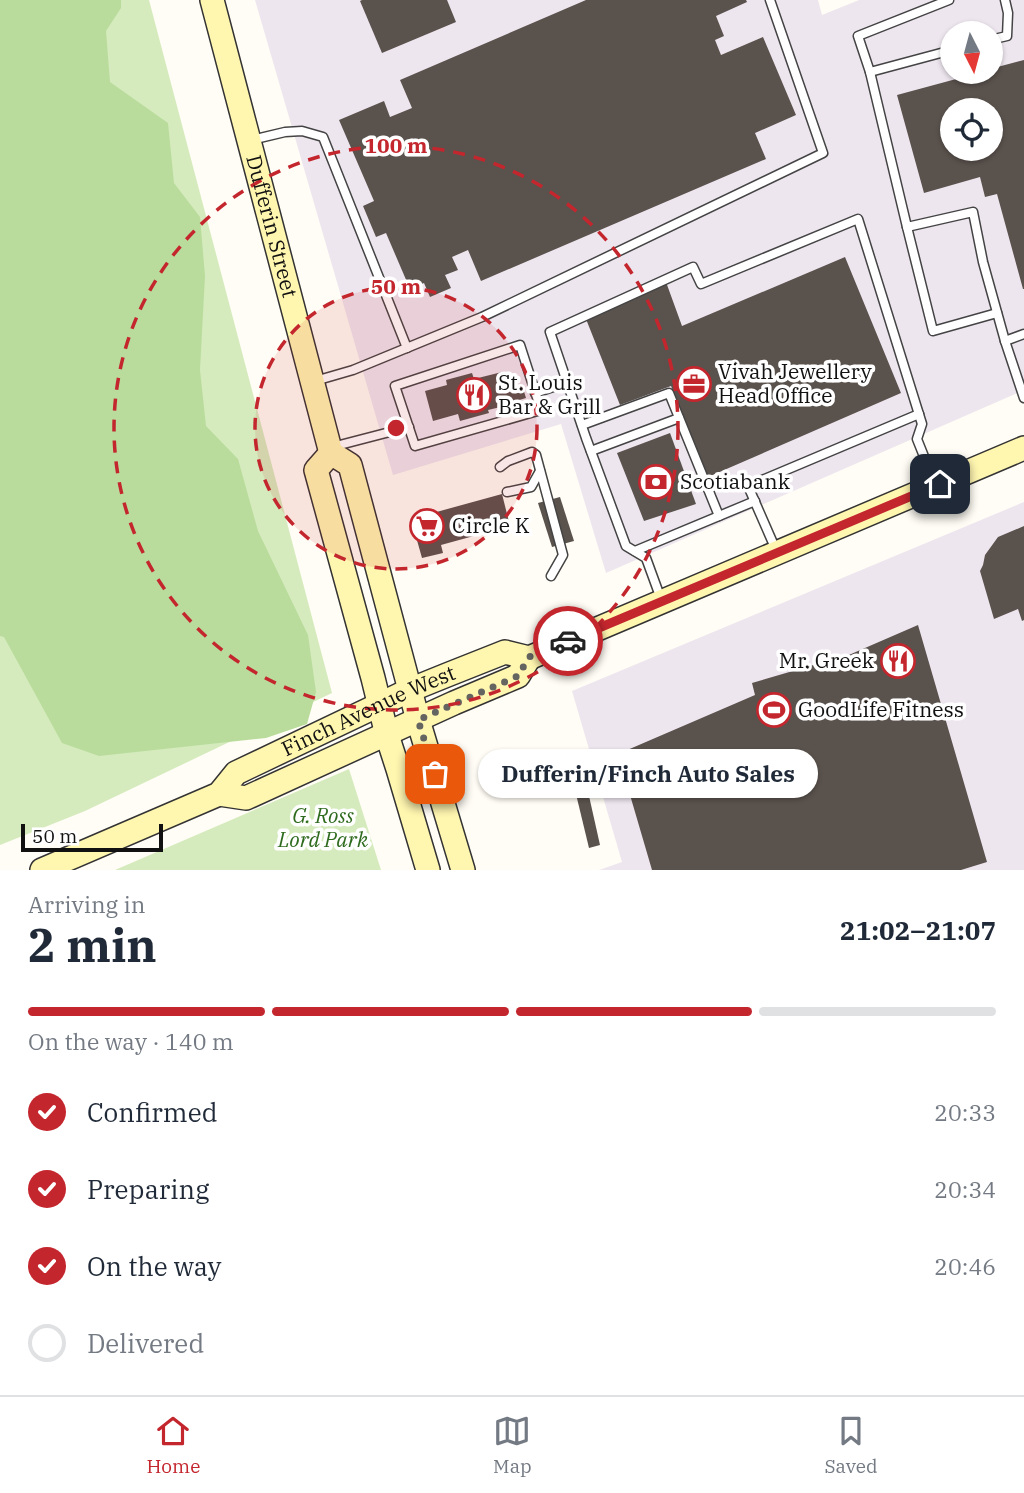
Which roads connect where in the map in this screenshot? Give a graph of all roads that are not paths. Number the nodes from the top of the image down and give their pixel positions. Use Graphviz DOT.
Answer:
graph roads {
  1 [pos="212,0"];
  2 [pos="770,0"];
  3 [pos="949,0"];
  4 [pos="1005,0"];
  5 [pos="1003,37"];
  6 [pos="940,53"];
  7 [pos="870,72"];
  8 [pos="248,141"];
  9 [pos="907,227"];
  10 [pos="997,313"];
  11 [pos="1024,334"];
  12 [pos="1004,341"];
  13 [pos="407,348"];
  14 [pos="312,382"];
  15 [pos="568,382"];
  16 [pos="535,393"];
  17 [pos="1024,398"];
  18 [pos="919,414"];
  19 [pos="679,418"];
  20 [pos="582,425"];
  21 [pos="409,427"];
  22 [pos="1024,448"];
  23 [pos="330,450"];
  24 [pos="591,451"];
  25 [pos="500,467"];
  26 [pos="540,471"];
  27 [pos="935,486"];
  28 [pos="507,492"];
  29 [pos="755,500"];
  30 [pos="719,516"];
  31 [pos="635,551"];
  32 [pos="778,552"];
  33 [pos="551,576"];
  34 [pos="662,601"];
  35 [pos="529,657"];
  36 [pos="410,690"];
  37 [pos="380,705"];
  38 [pos="418,720"];
  39 [pos="387,735"];
  40 [pos="219,794"];
  41 [pos="42,870"];
  42 [pos="428,870"];
  43 [pos="463,870"];
  1 -- 8 [label="main road, Dufferin Street"];
  2 -- 13 [label="lane"];
  3 -- 7 [label="lane"];
  4 -- 5 [label="lane"];
  6 -- 7 [label="lane"];
  7 -- 9 [label="lane"];
  8 -- 13 [label="lane"];
  8 -- 14 [label="main road, Dufferin Street"];
  9 -- 10 [label="lane"];
  9 -- 10 [label="lane"];
  10 -- 12 [label="lane"];
  11 -- 12 [label="lane"];
  12 -- 17 [label="lane"];
  13 -- 14 [label="lane"];
  14 -- 23 [label="main road, Dufferin Street"];
  15 -- 16 [label="lane"];
  15 -- 18 [label="lane"];
  15 -- 20 [label="lane"];
  16 -- 21 [label="lane"];
  16 -- 21 [label="lane"];
  18 -- 27 [label="lane"];
  18 -- 29 [label="lane"];
  19 -- 20 [label="lane"];
  19 -- 24 [label="lane"];
  19 -- 30 [label="lane"];
  20 -- 24 [label="lane"];
  21 -- 23 [label="lane"];
  22 -- 27 [label="main road, Finch Avenue West"];
  23 -- 36 [label="main road, Dufferin Street"];
  23 -- 37 [label="main road"];
  24 -- 31 [label="lane"];
  25 -- 26 [label="lane"];
  26 -- 28 [label="lane"];
  26 -- 33 [label="lane"];
  27 -- 32 [label="main road, Finch Avenue West"];
  29 -- 30 [label="lane"];
  29 -- 32 [label="lane"];
  30 -- 31 [label="lane"];
  31 -- 34 [label="lane"];
  32 -- 34 [label="main road, Finch Avenue West"];
  34 -- 35 [label="main road, Finch Avenue West"];
  35 -- 36 [label="main road, Finch Avenue West"];
  35 -- 38 [label="main road, Finch Avenue West"];
  36 -- 37 [label="main road, Finch Avenue West"];
  36 -- 38 [label="main road, Dufferin Street"];
  37 -- 39 [label="main road"];
  37 -- 40 [label="main road, Finch Avenue West"];
  38 -- 39 [label="main road, Finch Avenue West"];
  38 -- 43 [label="main road, Dufferin Street"];
  39 -- 40 [label="main road, Finch Avenue West"];
  39 -- 42 [label="main road"];
  40 -- 41 [label="main road, Finch Avenue West"];
}
